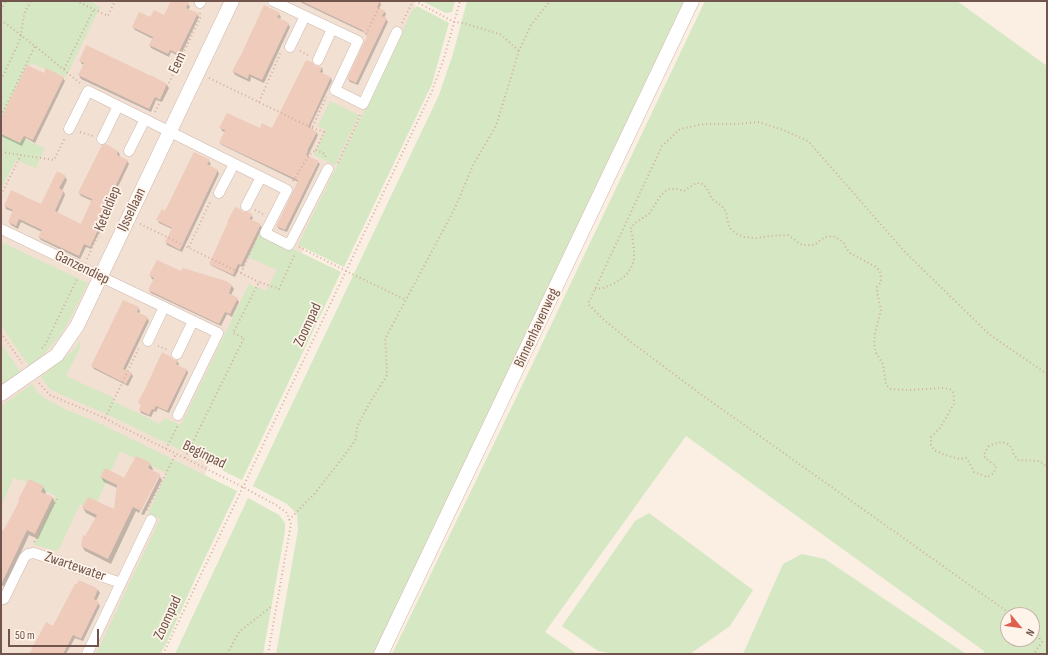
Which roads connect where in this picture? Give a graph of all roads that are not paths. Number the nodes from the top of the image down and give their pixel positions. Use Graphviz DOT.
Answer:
graph roads {
  1 [pos="232,1"];
  2 [pos="273,1"];
  3 [pos="692,1"];
  4 [pos="305,16"];
  5 [pos="332,29"];
  6 [pos="397,32"];
  7 [pos="290,47"];
  8 [pos="318,60"];
  9 [pos="118,106"];
  10 [pos="148,121"];
  11 [pos="69,129"];
  12 [pos="169,131"];
  13 [pos="102,139"];
  14 [pos="129,151"];
  15 [pos="234,164"];
  16 [pos="328,169"];
  17 [pos="261,177"];
  18 [pos="219,193"];
  19 [pos="246,206"];
  20 [pos="1,229"];
  21 [pos="100,276"];
  22 [pos="164,307"];
  23 [pos="193,321"];
  24 [pos="148,341"];
  25 [pos="177,354"];
  26 [pos="1,394"];
  27 [pos="178,415"];
  28 [pos="151,520"];
  29 [pos="121,583"];
  30 [pos="1,599"];
  31 [pos="87,654"];
  32 [pos="381,654"];
  1 -- 12 [label="street, IJssellaan"];
  2 -- 4 [label="street"];
  3 -- 32 [label="street, Binnenhavenweg"];
  4 -- 5 [label="street"];
  4 -- 7 [label="street"];
  5 -- 6 [label="street"];
  5 -- 8 [label="street"];
  9 -- 10 [label="street"];
  9 -- 11 [label="street"];
  9 -- 13 [label="street"];
  10 -- 12 [label="street"];
  10 -- 14 [label="street"];
  12 -- 15 [label="street"];
  12 -- 21 [label="street, IJssellaan"];
  15 -- 17 [label="street"];
  15 -- 18 [label="street"];
  16 -- 17 [label="street"];
  17 -- 19 [label="street"];
  20 -- 21 [label="street, Ganzendiep"];
  21 -- 22 [label="street, Ganzendiep"];
  21 -- 26 [label="street, IJssellaan"];
  22 -- 23 [label="street, Ganzendiep"];
  22 -- 24 [label="street"];
  23 -- 25 [label="street"];
  23 -- 27 [label="street, Ganzendiep"];
  28 -- 29 [label="street, Zwartewater"];
  29 -- 30 [label="street, Zwartewater"];
  29 -- 31 [label="street, Zwartewater"];
}
